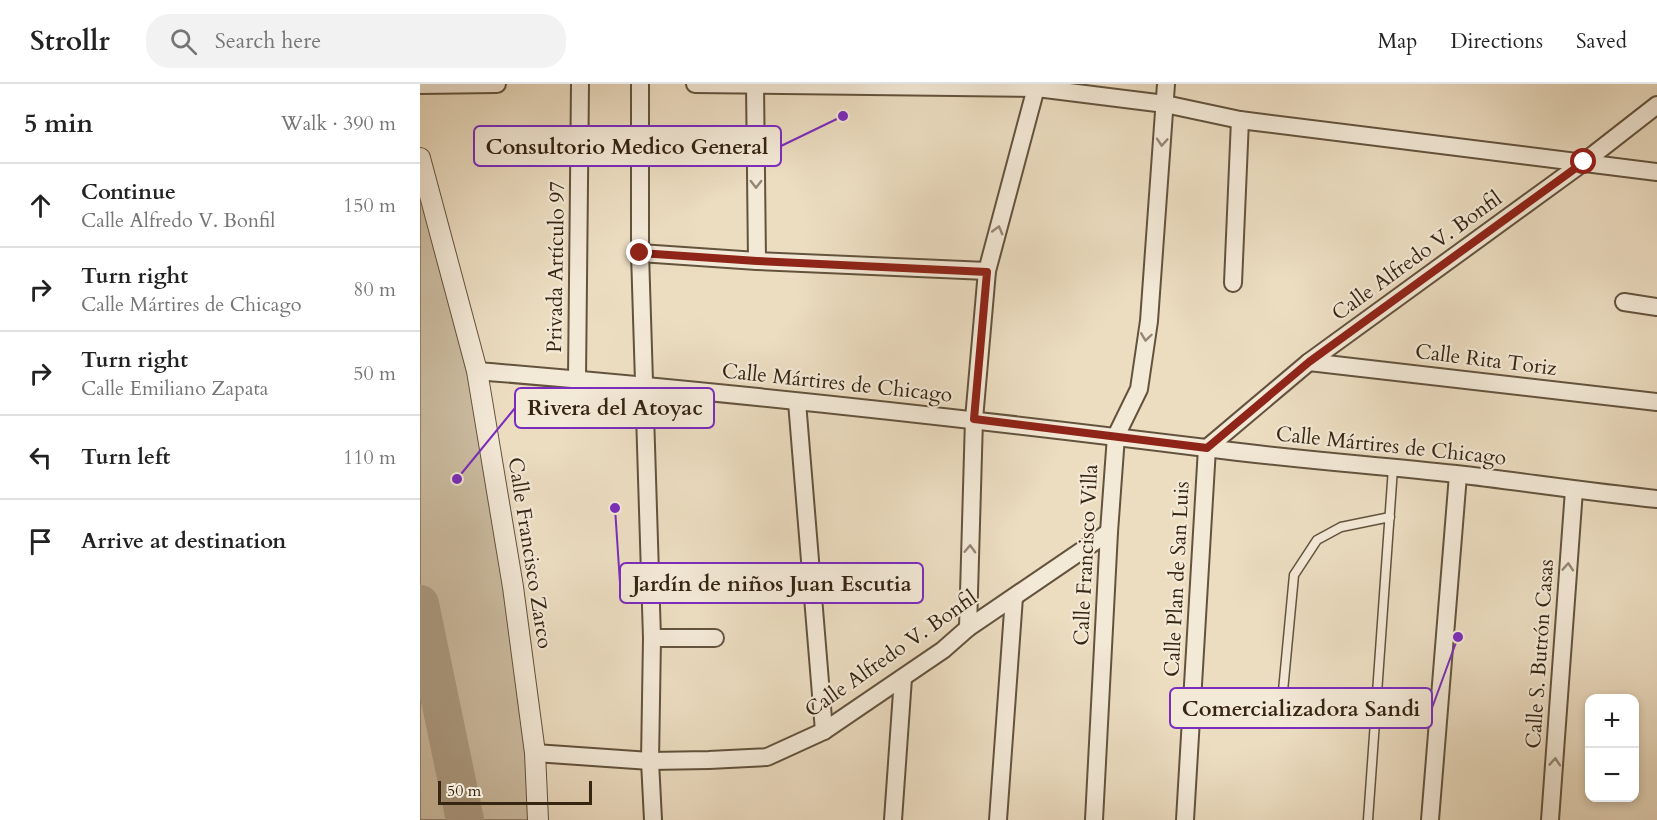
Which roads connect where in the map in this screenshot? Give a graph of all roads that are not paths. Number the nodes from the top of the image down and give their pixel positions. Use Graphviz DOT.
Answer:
graph roads {
  1 [pos="497,84"];
  2 [pos="580,84"];
  3 [pos="640,84"];
  4 [pos="694,84"];
  5 [pos="1166,84"];
  6 [pos="420,85"];
  7 [pos="755,85"];
  8 [pos="879,85"];
  9 [pos="1037,86"];
  10 [pos="1165,104"];
  11 [pos="1657,105"];
  12 [pos="1240,120"];
  13 [pos="420,158"];
  14 [pos="1584,162"];
  15 [pos="1657,172"];
  16 [pos="640,253"];
  17 [pos="757,261"];
  18 [pos="987,272"];
  19 [pos="1233,283"];
  20 [pos="1624,302"];
  21 [pos="1657,307"];
  22 [pos="1309,362"];
  23 [pos="477,370"];
  24 [pos="578,379"];
  25 [pos="643,385"];
  26 [pos="797,402"];
  27 [pos="1657,402"];
  28 [pos="974,419"];
  29 [pos="1116,436"];
  30 [pos="1207,448"];
  31 [pos="1393,468"];
  32 [pos="1458,475"];
  33 [pos="1574,490"];
  34 [pos="1657,499"];
  35 [pos="1390,517"];
  36 [pos="1109,532"];
  37 [pos="1014,597"];
  38 [pos="968,628"];
  39 [pos="652,638"];
  40 [pos="715,638"];
  41 [pos="903,678"];
  42 [pos="1376,714"];
  43 [pos="824,731"];
  44 [pos="535,753"];
  45 [pos="650,761"];
  46 [pos="538,820"];
  47 [pos="653,820"];
  48 [pos="893,820"];
  49 [pos="998,820"];
  50 [pos="1094,820"];
  51 [pos="1185,820"];
  52 [pos="1368,820"];
  53 [pos="1430,820"];
  54 [pos="1550,820"];
  1 -- 6 [label="street"];
  2 -- 24 [label="street, Privada Artículo 97"];
  3 -- 16 [label="street"];
  4 -- 7 [label="street"];
  5 -- 10 [label="street, Calle Francisco Villa"];
  7 -- 8 [label="street"];
  7 -- 17 [label="street, one-way"];
  8 -- 9 [label="street"];
  9 -- 10 [label="street"];
  18 -- 9 [label="street, one-way"];
  10 -- 12 [label="street"];
  10 -- 29 [label="street, Calle Francisco Villa, one-way"];
  11 -- 14 [label="street, Calle Alfredo V. Bonfil"];
  12 -- 14 [label="street"];
  12 -- 19 [label="street"];
  13 -- 23 [label="street, Calle Francisco Zarco"];
  14 -- 15 [label="street"];
  14 -- 22 [label="street, Calle Alfredo V. Bonfil"];
  16 -- 17 [label="street"];
  16 -- 25 [label="street"];
  17 -- 18 [label="street"];
  18 -- 28 [label="street"];
  20 -- 21 [label="street"];
  22 -- 27 [label="street, Calle Rita Toriz"];
  22 -- 30 [label="street, Calle Alfredo V. Bonfil"];
  23 -- 24 [label="street, Calle Mártires de Chicago"];
  23 -- 44 [label="street, Calle Francisco Zarco"];
  24 -- 25 [label="street, Calle Mártires de Chicago"];
  25 -- 26 [label="street, Calle Mártires de Chicago"];
  25 -- 39 [label="street"];
  26 -- 28 [label="street, Calle Mártires de Chicago"];
  26 -- 43 [label="street"];
  28 -- 29 [label="street, Calle Mártires de Chicago"];
  38 -- 28 [label="street, one-way"];
  29 -- 30 [label="street, Calle Mártires de Chicago"];
  29 -- 36 [label="street, Calle Francisco Villa"];
  30 -- 31 [label="street, Calle Mártires de Chicago"];
  30 -- 51 [label="street, Calle Plan de San Luis"];
  31 -- 32 [label="street, Calle Mártires de Chicago"];
  31 -- 35 [label="lane"];
  32 -- 33 [label="street, Calle Mártires de Chicago"];
  32 -- 53 [label="street"];
  33 -- 34 [label="street, Calle Mártires de Chicago"];
  54 -- 33 [label="street, Calle S. Butrón Casas, one-way"];
  35 -- 42 [label="lane"];
  35 -- 42 [label="lane"];
  36 -- 37 [label="street, Calle Alfredo V. Bonfil"];
  36 -- 50 [label="street, Calle Francisco Villa"];
  37 -- 38 [label="street, Calle Alfredo V. Bonfil"];
  37 -- 49 [label="street"];
  38 -- 41 [label="street, Calle Alfredo V. Bonfil"];
  39 -- 40 [label="street"];
  39 -- 45 [label="street"];
  41 -- 43 [label="street, Calle Alfredo V. Bonfil"];
  41 -- 48 [label="street"];
  42 -- 52 [label="lane"];
  43 -- 45 [label="street, Calle Alfredo V. Bonfil"];
  44 -- 45 [label="street, Calle Alfredo V. Bonfil"];
  44 -- 46 [label="street, Calle Francisco Zarco"];
  45 -- 47 [label="street"];
}
